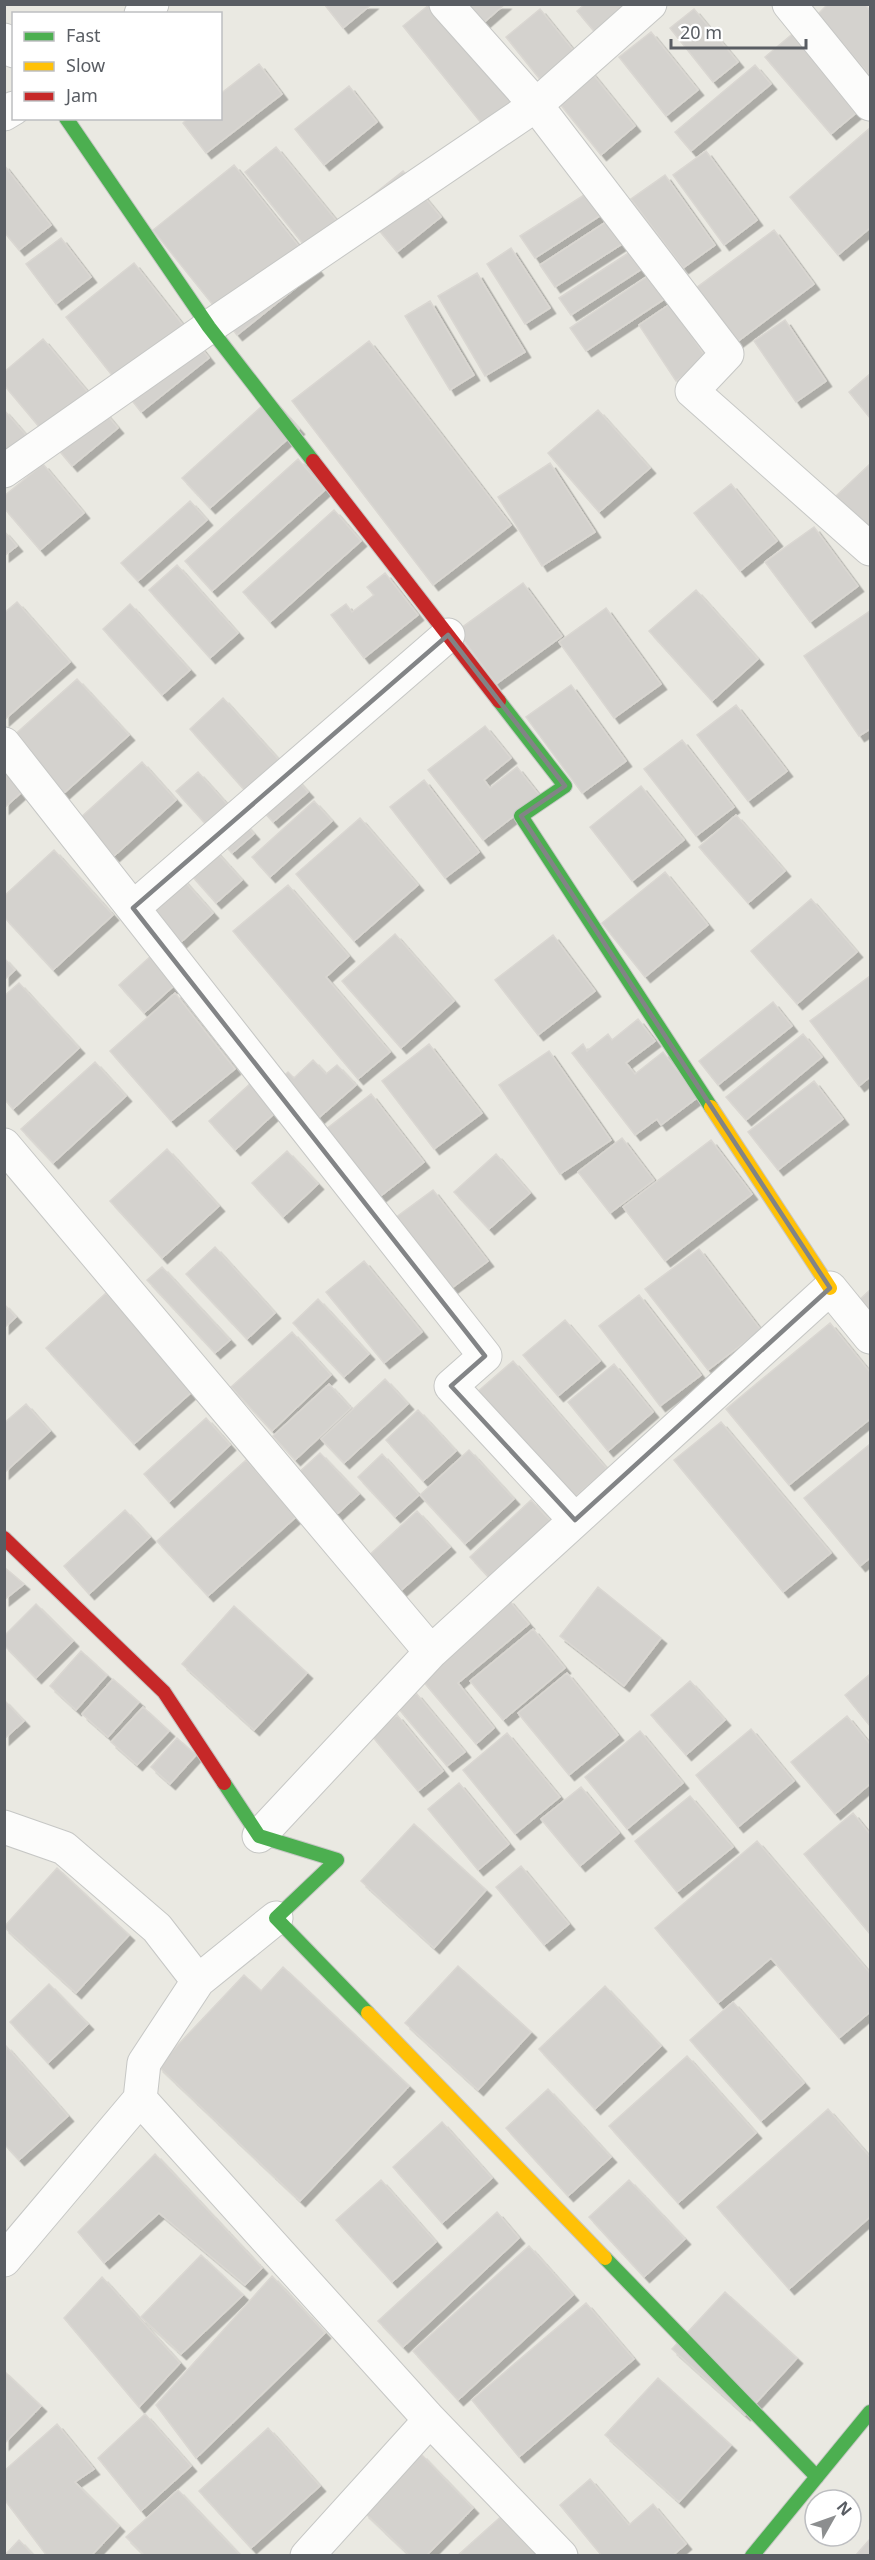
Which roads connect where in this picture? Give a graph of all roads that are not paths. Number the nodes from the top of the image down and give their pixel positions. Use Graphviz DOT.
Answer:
graph roads {
  1 [pos="446,4"];
  2 [pos="650,4"];
  3 [pos="789,4"];
  4 [pos="870,104"];
  5 [pos="536,105"];
  6 [pos="67,120"];
  7 [pos="209,327"];
  8 [pos="4,471"];
  9 [pos="870,549"];
  10 [pos="448,634"];
  11 [pos="4,744"];
  12 [pos="133,909"];
  13 [pos="4,1145"];
  14 [pos="830,1288"];
  15 [pos="870,1337"];
  16 [pos="575,1520"];
  17 [pos="4,1538"];
  18 [pos="430,1652"];
  19 [pos="4,1827"];
  20 [pos="259,1836"];
  21 [pos="276,1918"];
  22 [pos="198,1980"];
  23 [pos="140,2098"];
  24 [pos="4,2260"];
  25 [pos="870,2412"];
  26 [pos="430,2420"];
  27 [pos="817,2477"];
  28 [pos="307,2556"];
  29 [pos="561,2556"];
  30 [pos="752,2556"];
  1 -- 5 [label="street"];
  2 -- 5 [label="street"];
  3 -- 4 [label="street"];
  5 -- 7 [label="street"];
  5 -- 9 [label="street"];
  6 -- 7 [label="street"];
  7 -- 8 [label="street"];
  7 -- 10 [label="street"];
  10 -- 12 [label="street"];
  10 -- 14 [label="street"];
  11 -- 12 [label="street"];
  12 -- 16 [label="street"];
  13 -- 18 [label="street"];
  14 -- 15 [label="street"];
  14 -- 16 [label="street"];
  16 -- 18 [label="street"];
  17 -- 20 [label="street"];
  18 -- 20 [label="street"];
  19 -- 22 [label="street"];
  20 -- 21 [label="street"];
  21 -- 22 [label="street"];
  21 -- 27 [label="street"];
  22 -- 23 [label="street"];
  23 -- 24 [label="street"];
  23 -- 26 [label="street"];
  25 -- 27 [label="street"];
  26 -- 28 [label="street"];
  26 -- 29 [label="street"];
  27 -- 30 [label="street"];
}
